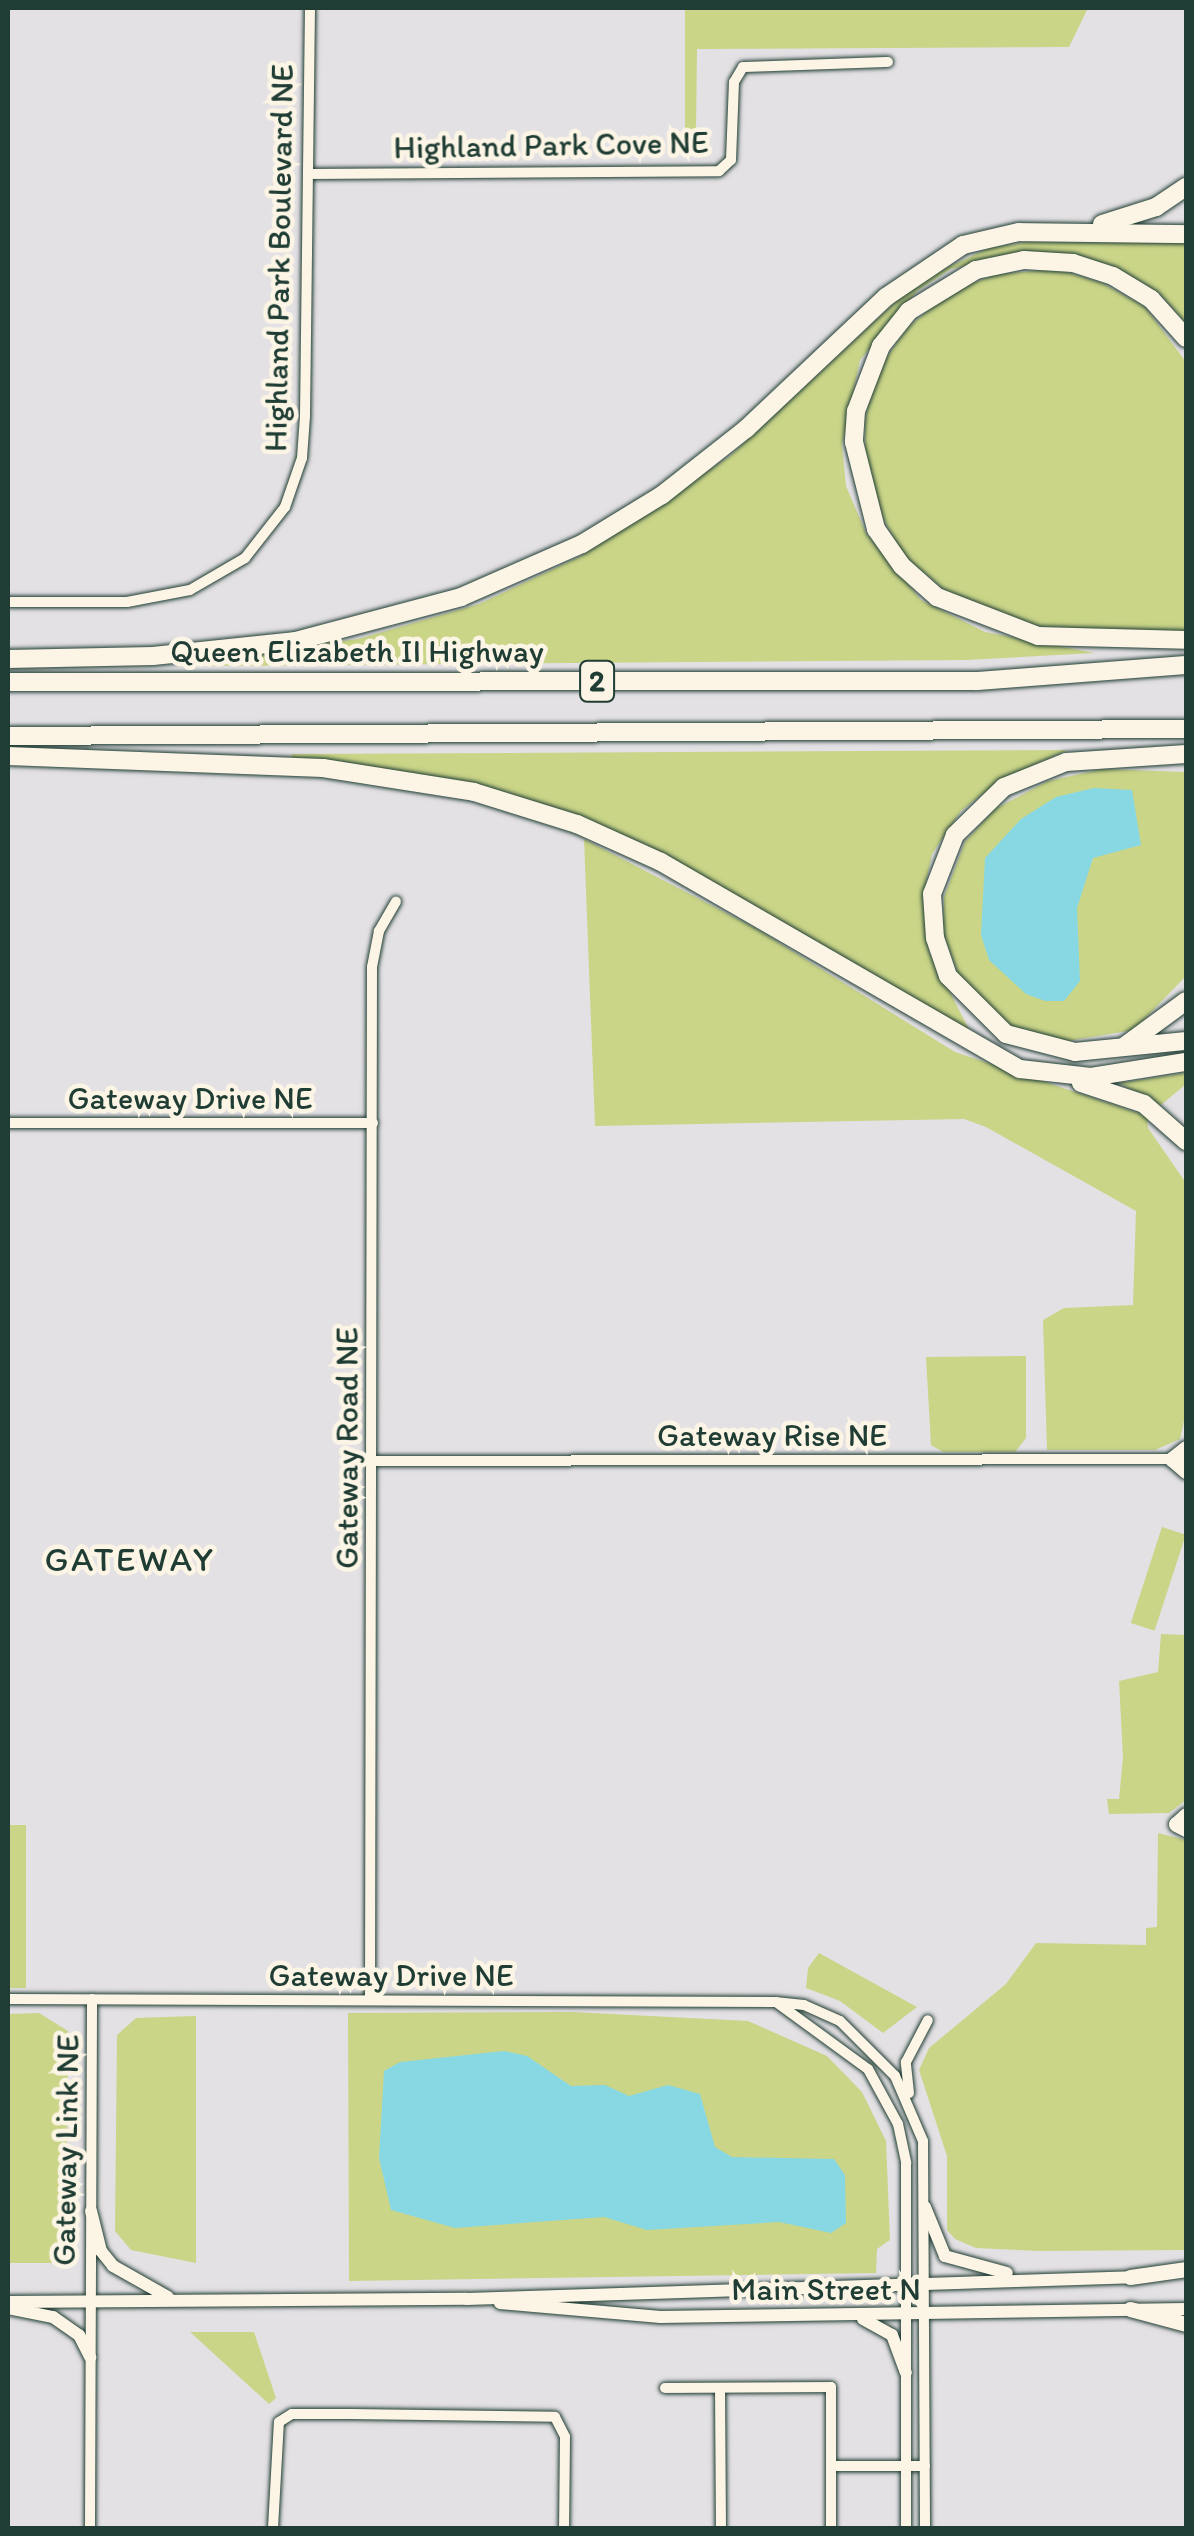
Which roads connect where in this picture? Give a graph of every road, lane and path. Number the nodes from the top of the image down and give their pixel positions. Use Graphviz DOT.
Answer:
graph roads {
  1 [pos="310,8"];
  2 [pos="888,62"];
  3 [pos="308,174"];
  4 [pos="1186,187"];
  5 [pos="1057,230"];
  6 [pos="1186,234"];
  7 [pos="1186,338"];
  8 [pos="8,602"];
  9 [pos="1186,640"];
  10 [pos="8,659"];
  11 [pos="1186,666"];
  12 [pos="8,682"];
  13 [pos="1186,729"];
  14 [pos="8,736"];
  15 [pos="1186,754"];
  16 [pos="8,756"];
  17 [pos="396,901"];
  18 [pos="1186,1001"];
  19 [pos="1186,1041"];
  20 [pos="1122,1048"];
  21 [pos="1186,1062"];
  22 [pos="1061,1077"];
  23 [pos="8,1123"];
  24 [pos="373,1123"];
  25 [pos="1186,1141"];
  26 [pos="1186,1448"];
  27 [pos="1172,1459"];
  28 [pos="372,1461"];
  29 [pos="1186,1471"];
  30 [pos="1186,1815"];
  31 [pos="1186,1828"];
  32 [pos="8,1999"];
  33 [pos="92,1999"];
  34 [pos="370,2000"];
  35 [pos="775,2002"];
  36 [pos="928,2020"];
  37 [pos="912,2104"];
  38 [pos="926,2207"];
  39 [pos="91,2211"];
  40 [pos="1186,2269"];
  41 [pos="1130,2277"];
  42 [pos="1186,2277"];
  43 [pos="1048,2278"];
  44 [pos="925,2281"];
  45 [pos="906,2282"];
  46 [pos="170,2298"];
  47 [pos="468,2299"];
  48 [pos="89,2301"];
  49 [pos="8,2305"];
  50 [pos="1130,2309"];
  51 [pos="1186,2309"];
  52 [pos="856,2316"];
  53 [pos="906,2316"];
  54 [pos="926,2316"];
  55 [pos="1186,2324"];
  56 [pos="90,2358"];
  57 [pos="906,2373"];
  58 [pos="665,2388"];
  59 [pos="720,2388"];
  60 [pos="906,2465"];
  61 [pos="831,2466"];
  62 [pos="925,2466"];
  63 [pos="90,2528"];
  64 [pos="272,2528"];
  65 [pos="564,2528"];
  66 [pos="721,2528"];
  67 [pos="831,2528"];
  68 [pos="906,2528"];
  69 [pos="926,2528"];
  1 -- 3 [label="street, Highland Park Boulevard NE"];
  2 -- 3 [label="street, Highland Park Cove NE"];
  3 -- 8 [label="street, Highland Park Boulevard NE"];
  4 -- 5 [label="highway"];
  5 -- 6 [label="highway"];
  5 -- 10 [label="highway"];
  7 -- 9 [label="highway"];
  11 -- 12 [label="highway, Queen Elizabeth II Highway / 2"];
  13 -- 14 [label="highway, 2"];
  15 -- 20 [label="highway"];
  16 -- 22 [label="highway"];
  17 -- 24 [label="street, Gateway Road NE"];
  18 -- 20 [label="highway"];
  19 -- 20 [label="highway"];
  21 -- 22 [label="highway"];
  22 -- 25 [label="highway"];
  23 -- 24 [label="street, Gateway Drive NE"];
  24 -- 28 [label="street, Gateway Road NE"];
  26 -- 27 [label="main road"];
  27 -- 28 [label="street, Gateway Rise NE"];
  27 -- 29 [label="main road"];
  28 -- 34 [label="street, Gateway Road NE"];
  30 -- 31 [label="main road"];
  32 -- 33 [label="street, Gateway Drive NE"];
  33 -- 34 [label="street, Gateway Drive NE"];
  33 -- 39 [label="street, Gateway Link NE"];
  34 -- 35 [label="street, Gateway Drive NE"];
  35 -- 37 [label="street, Gateway Drive NE"];
  35 -- 45 [label="street"];
  36 -- 37 [label="street"];
  37 -- 38 [label="street, Gateway Drive NE"];
  38 -- 43 [label="street"];
  38 -- 44 [label="street, Gateway Drive NE"];
  39 -- 46 [label="street"];
  39 -- 48 [label="street, Gateway Link NE"];
  40 -- 41 [label="main road"];
  41 -- 42 [label="street, Main Street N"];
  41 -- 43 [label="street, Main Street N"];
  43 -- 44 [label="street, Main Street N"];
  44 -- 45 [label="street, Main Street N"];
  44 -- 54 [label="street, Gateway Drive NE"];
  45 -- 47 [label="street, Main Street N"];
  45 -- 53 [label="street"];
  46 -- 47 [label="street, Main Street N"];
  46 -- 48 [label="street, Main Street N"];
  47 -- 52 [label="street, Main Street N"];
  48 -- 49 [label="street, Main Street N"];
  48 -- 56 [label="street, Gateway Link NE"];
  49 -- 56 [label="street"];
  50 -- 51 [label="street, Main Street N"];
  50 -- 54 [label="street, Main Street N"];
  50 -- 55 [label="main road"];
  52 -- 53 [label="street, Main Street N"];
  52 -- 57 [label="street"];
  53 -- 54 [label="street, Main Street N"];
  53 -- 57 [label="street"];
  54 -- 62 [label="street, Gateway Drive NE"];
  56 -- 63 [label="street, Gateway Link NE"];
  57 -- 60 [label="street"];
  58 -- 59 [label="street"];
  59 -- 61 [label="street"];
  59 -- 66 [label="street"];
  60 -- 61 [label="street"];
  60 -- 62 [label="street"];
  60 -- 68 [label="street"];
  61 -- 67 [label="street"];
  62 -- 69 [label="street, Gateway Drive NE"];
  64 -- 65 [label="street"];
}
